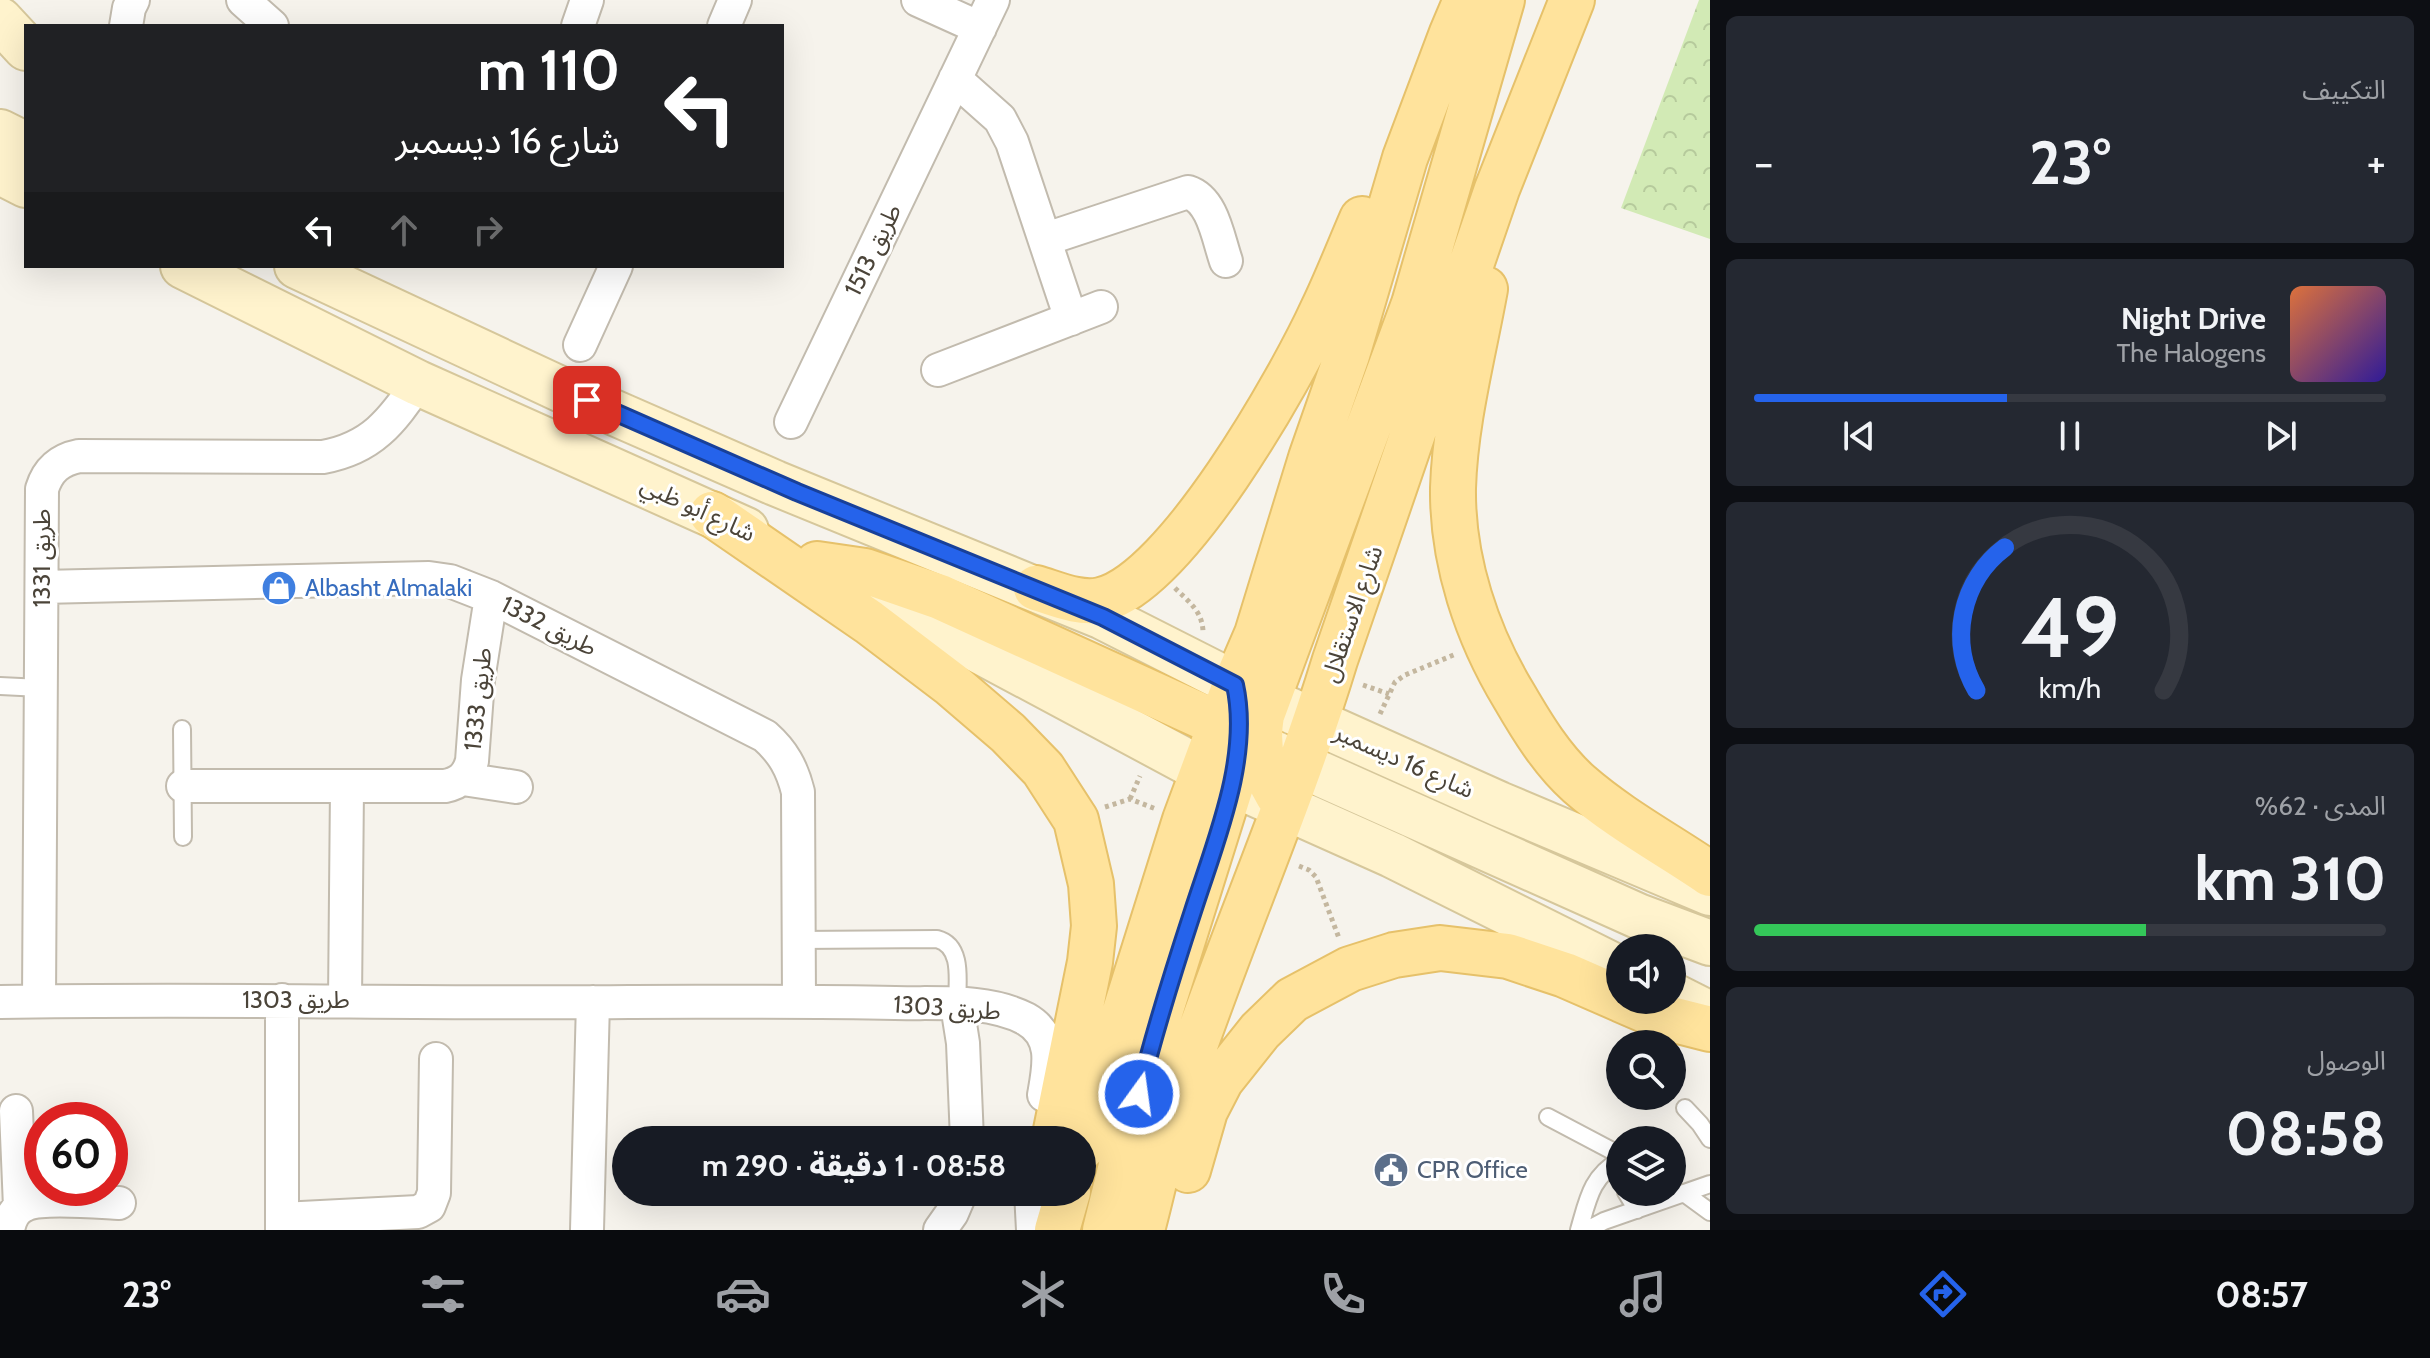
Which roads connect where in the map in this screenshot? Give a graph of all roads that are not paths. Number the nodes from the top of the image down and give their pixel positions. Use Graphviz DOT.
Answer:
graph roads {
  1 [pos="133,0"];
  2 [pos="243,0"];
  3 [pos="587,0"];
  4 [pos="735,0"];
  5 [pos="918,0"];
  6 [pos="1466,0"];
  7 [pos="1502,0"];
  8 [pos="1572,0"];
  9 [pos="986,14"];
  10 [pos="126,24"];
  11 [pos="270,24"];
  12 [pos="579,24"];
  13 [pos="725,24"];
  14 [pos="955,79"];
  15 [pos="1405,158"];
  16 [pos="1497,189"];
  17 [pos="1046,239"];
  18 [pos="1226,261"];
  19 [pos="187,268"];
  20 [pos="301,268"];
  21 [pos="615,268"];
  22 [pos="1101,307"];
  23 [pos="1071,319"];
  24 [pos="580,345"];
  25 [pos="938,370"];
  26 [pos="418,383"];
  27 [pos="791,422"];
  28 [pos="712,514"];
  29 [pos="42,587"];
  30 [pos="1036,588"];
  31 [pos="491,597"];
  32 [pos="0,686"];
  33 [pos="41,688"];
  34 [pos="1316,721"];
  35 [pos="182,729"];
  36 [pos="1240,735"];
  37 [pos="463,779"];
  38 [pos="183,786"];
  39 [pos="1292,786"];
  40 [pos="347,787"];
  41 [pos="516,787"];
  42 [pos="183,837"];
  43 [pos="1710,874"];
  44 [pos="1710,893"];
  45 [pos="798,940"];
  46 [pos="1710,943"];
  47 [pos="1606,962"];
  48 [pos="1606,993"];
  49 [pos="282,1000"];
  50 [pos="345,1000"];
  51 [pos="39,1001"];
  52 [pos="799,1001"];
  53 [pos="0,1002"];
  54 [pos="593,1002"];
  55 [pos="1686,1002"];
  56 [pos="957,1005"];
  57 [pos="1654,1014"];
  58 [pos="1710,1014"];
  59 [pos="1710,1029"];
  60 [pos="436,1059"];
  61 [pos="16,1111"];
  62 [pos="1710,1116"];
  63 [pos="1548,1117"];
  64 [pos="966,1126"];
  65 [pos="1038,1126"];
  66 [pos="1057,1126"];
  67 [pos="1089,1126"];
  68 [pos="1710,1139"];
  69 [pos="1606,1154"];
  70 [pos="1606,1169"];
  71 [pos="1710,1184"];
  72 [pos="1686,1192"];
  73 [pos="1686,1194"];
  74 [pos="955,1206"];
  75 [pos="1032,1206"];
  76 [pos="1040,1206"];
  77 [pos="1064,1206"];
  78 [pos="1635,1206"];
  79 [pos="1643,1206"];
  80 [pos="1637,1210"];
  81 [pos="1710,1212"];
  82 [pos="14,1219"];
  83 [pos="282,1224"];
  84 [pos="587,1230"];
  85 [pos="940,1230"];
  86 [pos="1034,1230"];
  87 [pos="1057,1230"];
  88 [pos="1105,1230"];
  89 [pos="1142,1230"];
  90 [pos="1169,1230"];
  91 [pos="1579,1230"];
  92 [pos="1587,1230"];
  1 -- 10 [label="street"];
  2 -- 11 [label="street"];
  3 -- 12 [label="street"];
  4 -- 13 [label="street"];
  5 -- 9 [label="street"];
  6 -- 15 [label="main road"];
  7 -- 36 [label="main road"];
  8 -- 16 [label="main road, شارع الاستقلال"];
  9 -- 14 [label="street, طريق 1513"];
  14 -- 17 [label="street"];
  14 -- 27 [label="street, طريق 1513"];
  15 -- 30 [label="main road"];
  15 -- 36 [label="main road"];
  16 -- 34 [label="main road, شارع الاستقلال"];
  16 -- 43 [label="main road"];
  17 -- 18 [label="street"];
  17 -- 23 [label="street"];
  19 -- 26 [label="main road, شارع أبو ظبي"];
  20 -- 30 [label="main road"];
  21 -- 24 [label="street"];
  22 -- 23 [label="street"];
  23 -- 25 [label="street"];
  26 -- 28 [label="main road, شارع أبو ظبي"];
  26 -- 29 [label="street, طريق 1331"];
  28 -- 36 [label="main road, شارع أبو ظبي"];
  28 -- 66 [label="main road"];
  29 -- 31 [label="street, طريق 1332"];
  29 -- 33 [label="street, طريق 1331"];
  30 -- 36 [label="main road, شارع 16 ديسمبر"];
  31 -- 37 [label="street, طريق 1333"];
  31 -- 45 [label="street, طريق 1332"];
  32 -- 33 [label="lane"];
  33 -- 51 [label="street, طريق 1331"];
  34 -- 36 [label="main road, شارع 16 ديسمبر"];
  34 -- 39 [label="main road, شارع الاستقلال"];
  34 -- 44 [label="main road, شارع 16 ديسمبر"];
  35 -- 38 [label="lane"];
  36 -- 39 [label="main road"];
  36 -- 67 [label="main road"];
  36 -- 88 [label="main road"];
  37 -- 40 [label="street, طريق 1333"];
  37 -- 41 [label="street"];
  38 -- 40 [label="street, طريق 1333"];
  38 -- 42 [label="lane"];
  39 -- 46 [label="main road"];
  39 -- 47 [label="main road"];
  39 -- 89 [label="main road, شارع الاستقلال"];
  40 -- 50 [label="street"];
  45 -- 52 [label="street, طريق 1332"];
  45 -- 56 [label="lane"];
  48 -- 90 [label="main road"];
  49 -- 50 [label="street, طريق 1303"];
  49 -- 51 [label="street, طريق 1303"];
  49 -- 83 [label="street"];
  50 -- 54 [label="street, طريق 1303"];
  51 -- 53 [label="street, طريق 1303"];
  52 -- 54 [label="street, طريق 1303"];
  52 -- 56 [label="street, طريق 1303"];
  54 -- 84 [label="street"];
  55 -- 58 [label="main road"];
  56 -- 64 [label="street"];
  56 -- 65 [label="street, طريق 1303"];
  57 -- 59 [label="main road"];
  60 -- 83 [label="street"];
  61 -- 82 [label="street"];
  62 -- 68 [label="lane"];
  63 -- 69 [label="lane"];
  70 -- 91 [label="lane"];
  71 -- 72 [label="lane"];
  73 -- 81 [label="lane"];
  74 -- 85 [label="street"];
  75 -- 86 [label="street"];
  76 -- 86 [label="main road"];
  77 -- 87 [label="main road"];
  78 -- 80 [label="lane"];
  79 -- 80 [label="lane"];
  80 -- 92 [label="lane"];
}
